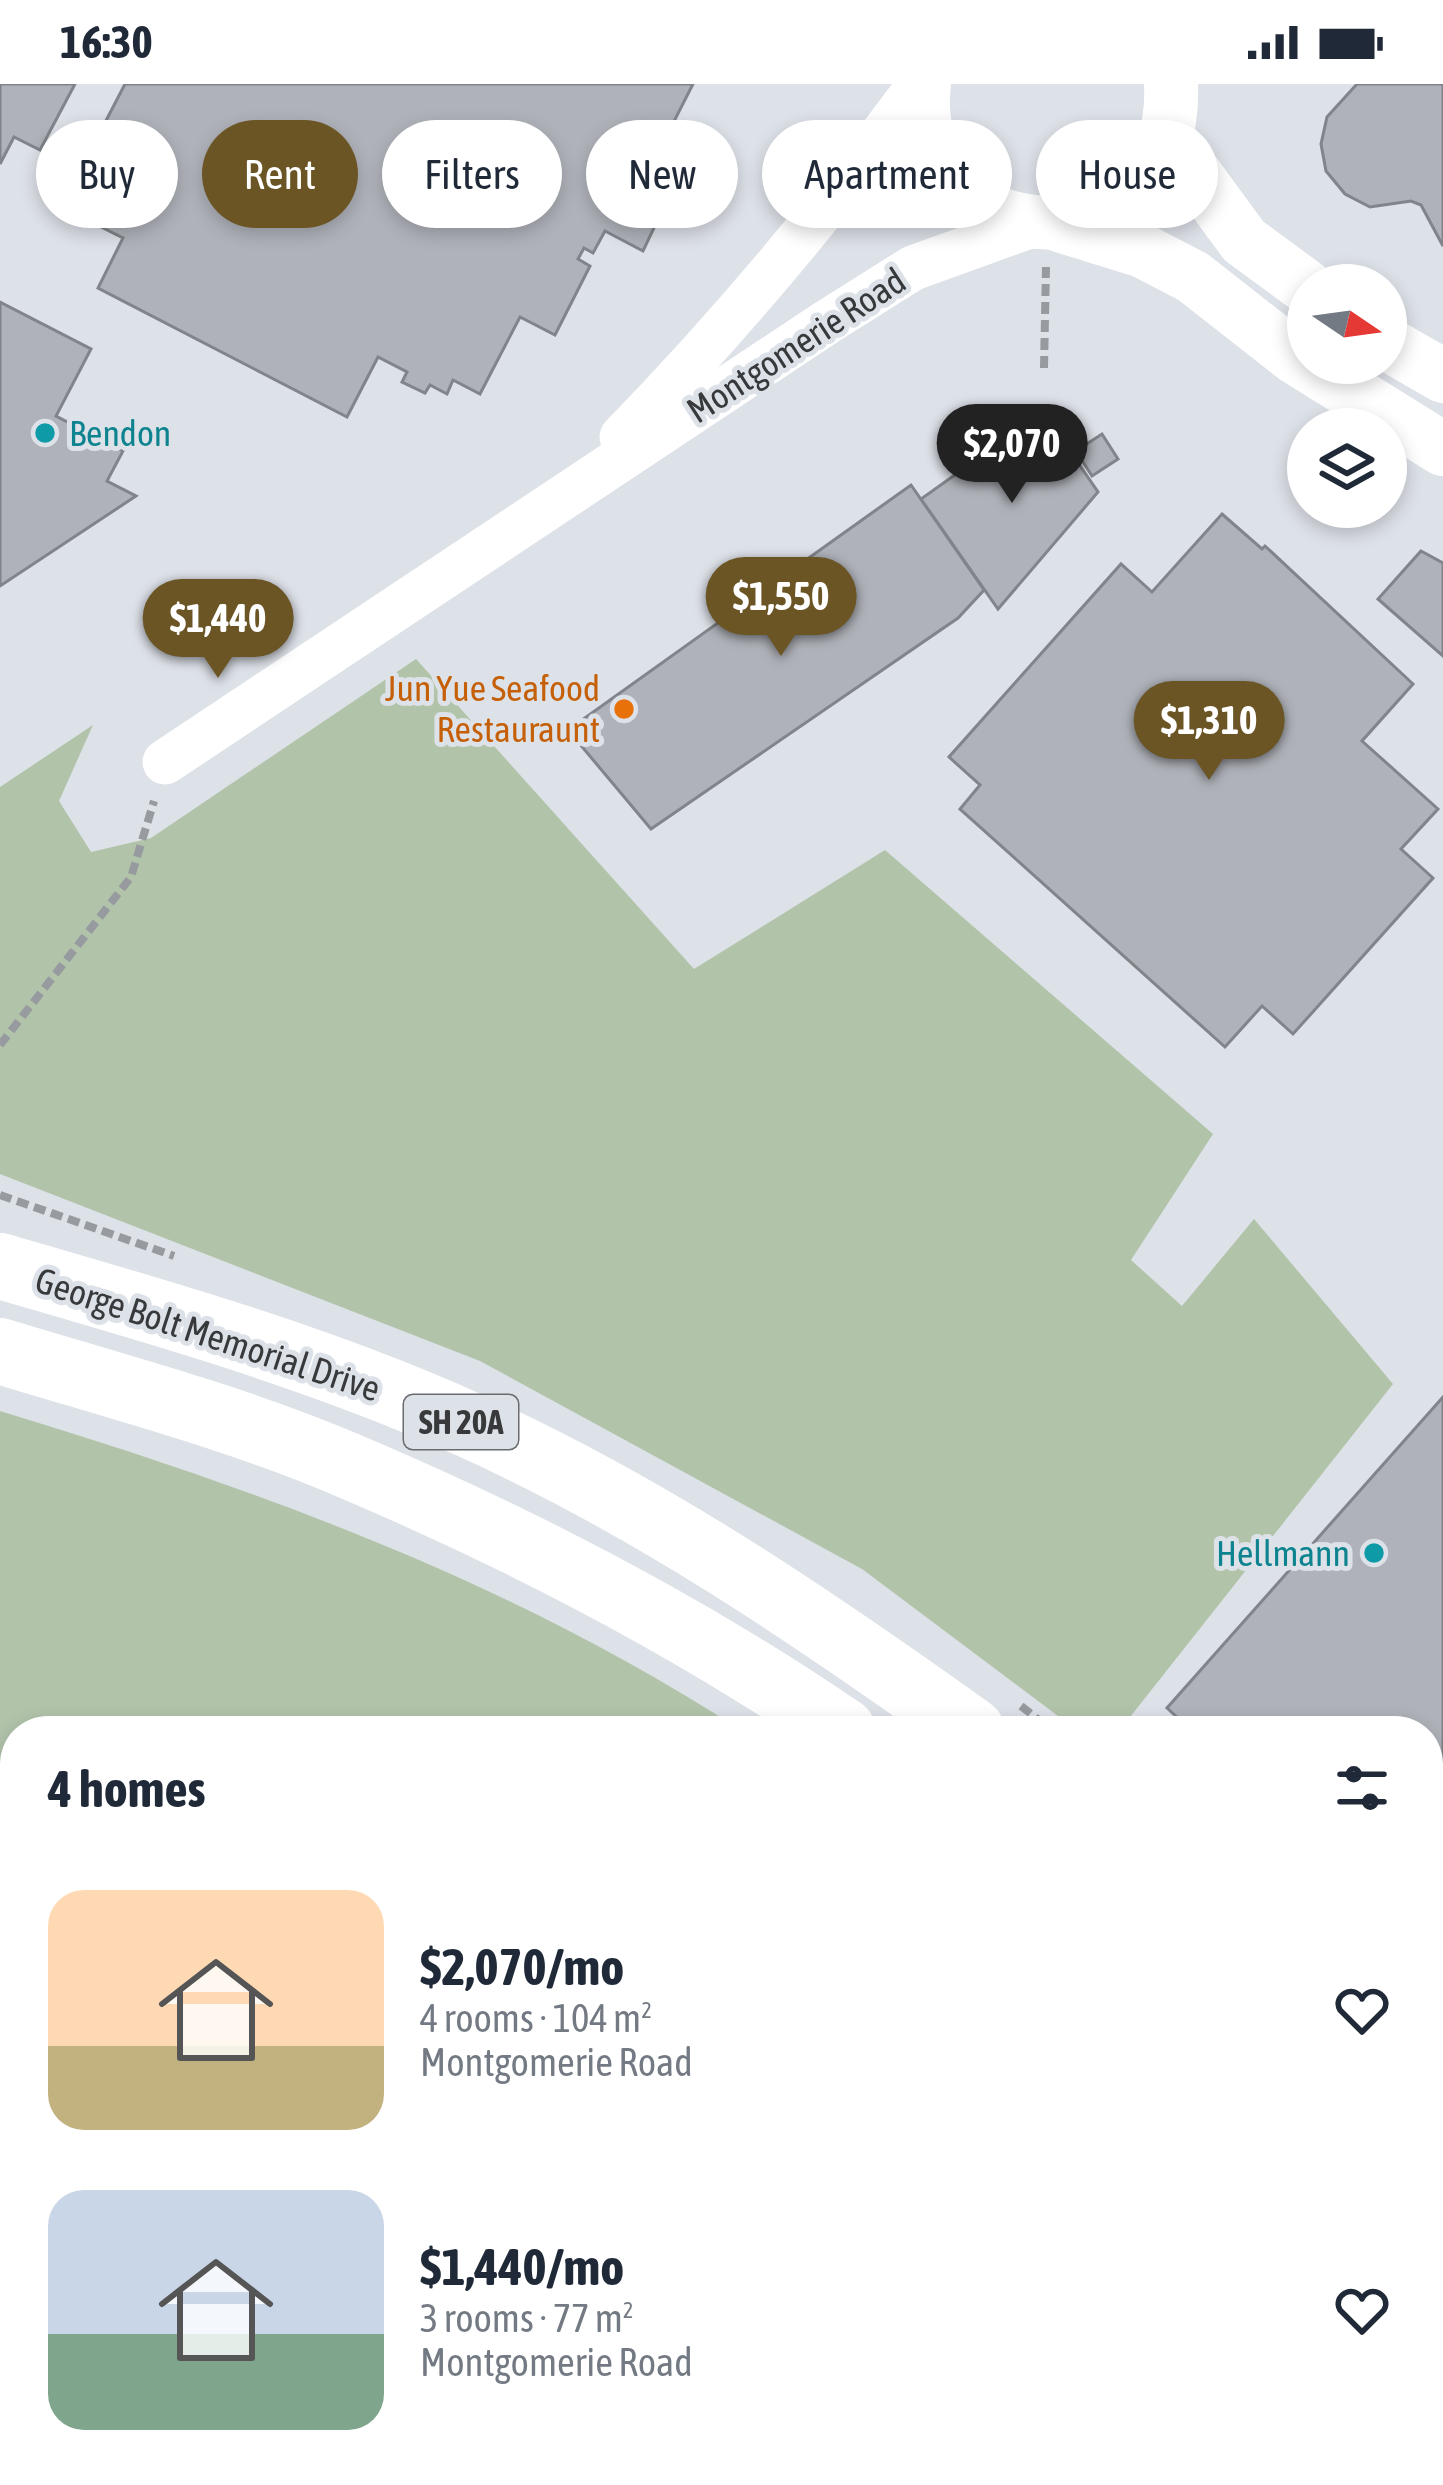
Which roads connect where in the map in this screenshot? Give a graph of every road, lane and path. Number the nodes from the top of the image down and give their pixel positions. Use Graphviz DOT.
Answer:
graph roads {
  1 [pos="922,84"];
  2 [pos="1207,84"];
  3 [pos="1169,115"];
  4 [pos="1036,222"];
  5 [pos="1036,228"];
  6 [pos="1047,228"];
  7 [pos="1061,228"];
  8 [pos="1287,273"];
  9 [pos="1407,355"];
  10 [pos="1044,368"];
  11 [pos="1443,376"];
  12 [pos="1443,449"];
  13 [pos="569,490"];
  14 [pos="165,762"];
  15 [pos="0,1045"];
  16 [pos="0,1266"];
  17 [pos="0,1351"];
  18 [pos="821,1716"];
  19 [pos="951,1716"];
  1 -- 4 [label="street"];
  1 -- 13 [label="street, Montgomerie Road"];
  2 -- 3 [label="street"];
  3 -- 8 [label="street"];
  5 -- 13 [label="street, Montgomerie Road"];
  6 -- 10 [label="path"];
  7 -- 12 [label="street"];
  9 -- 11 [label="street"];
  13 -- 14 [label="street, Montgomerie Road"];
  14 -- 15 [label="path"];
  16 -- 19 [label="highway, George Bolt Memorial Drive / SH 20A"];
  17 -- 18 [label="highway, SH 20A"];
}
